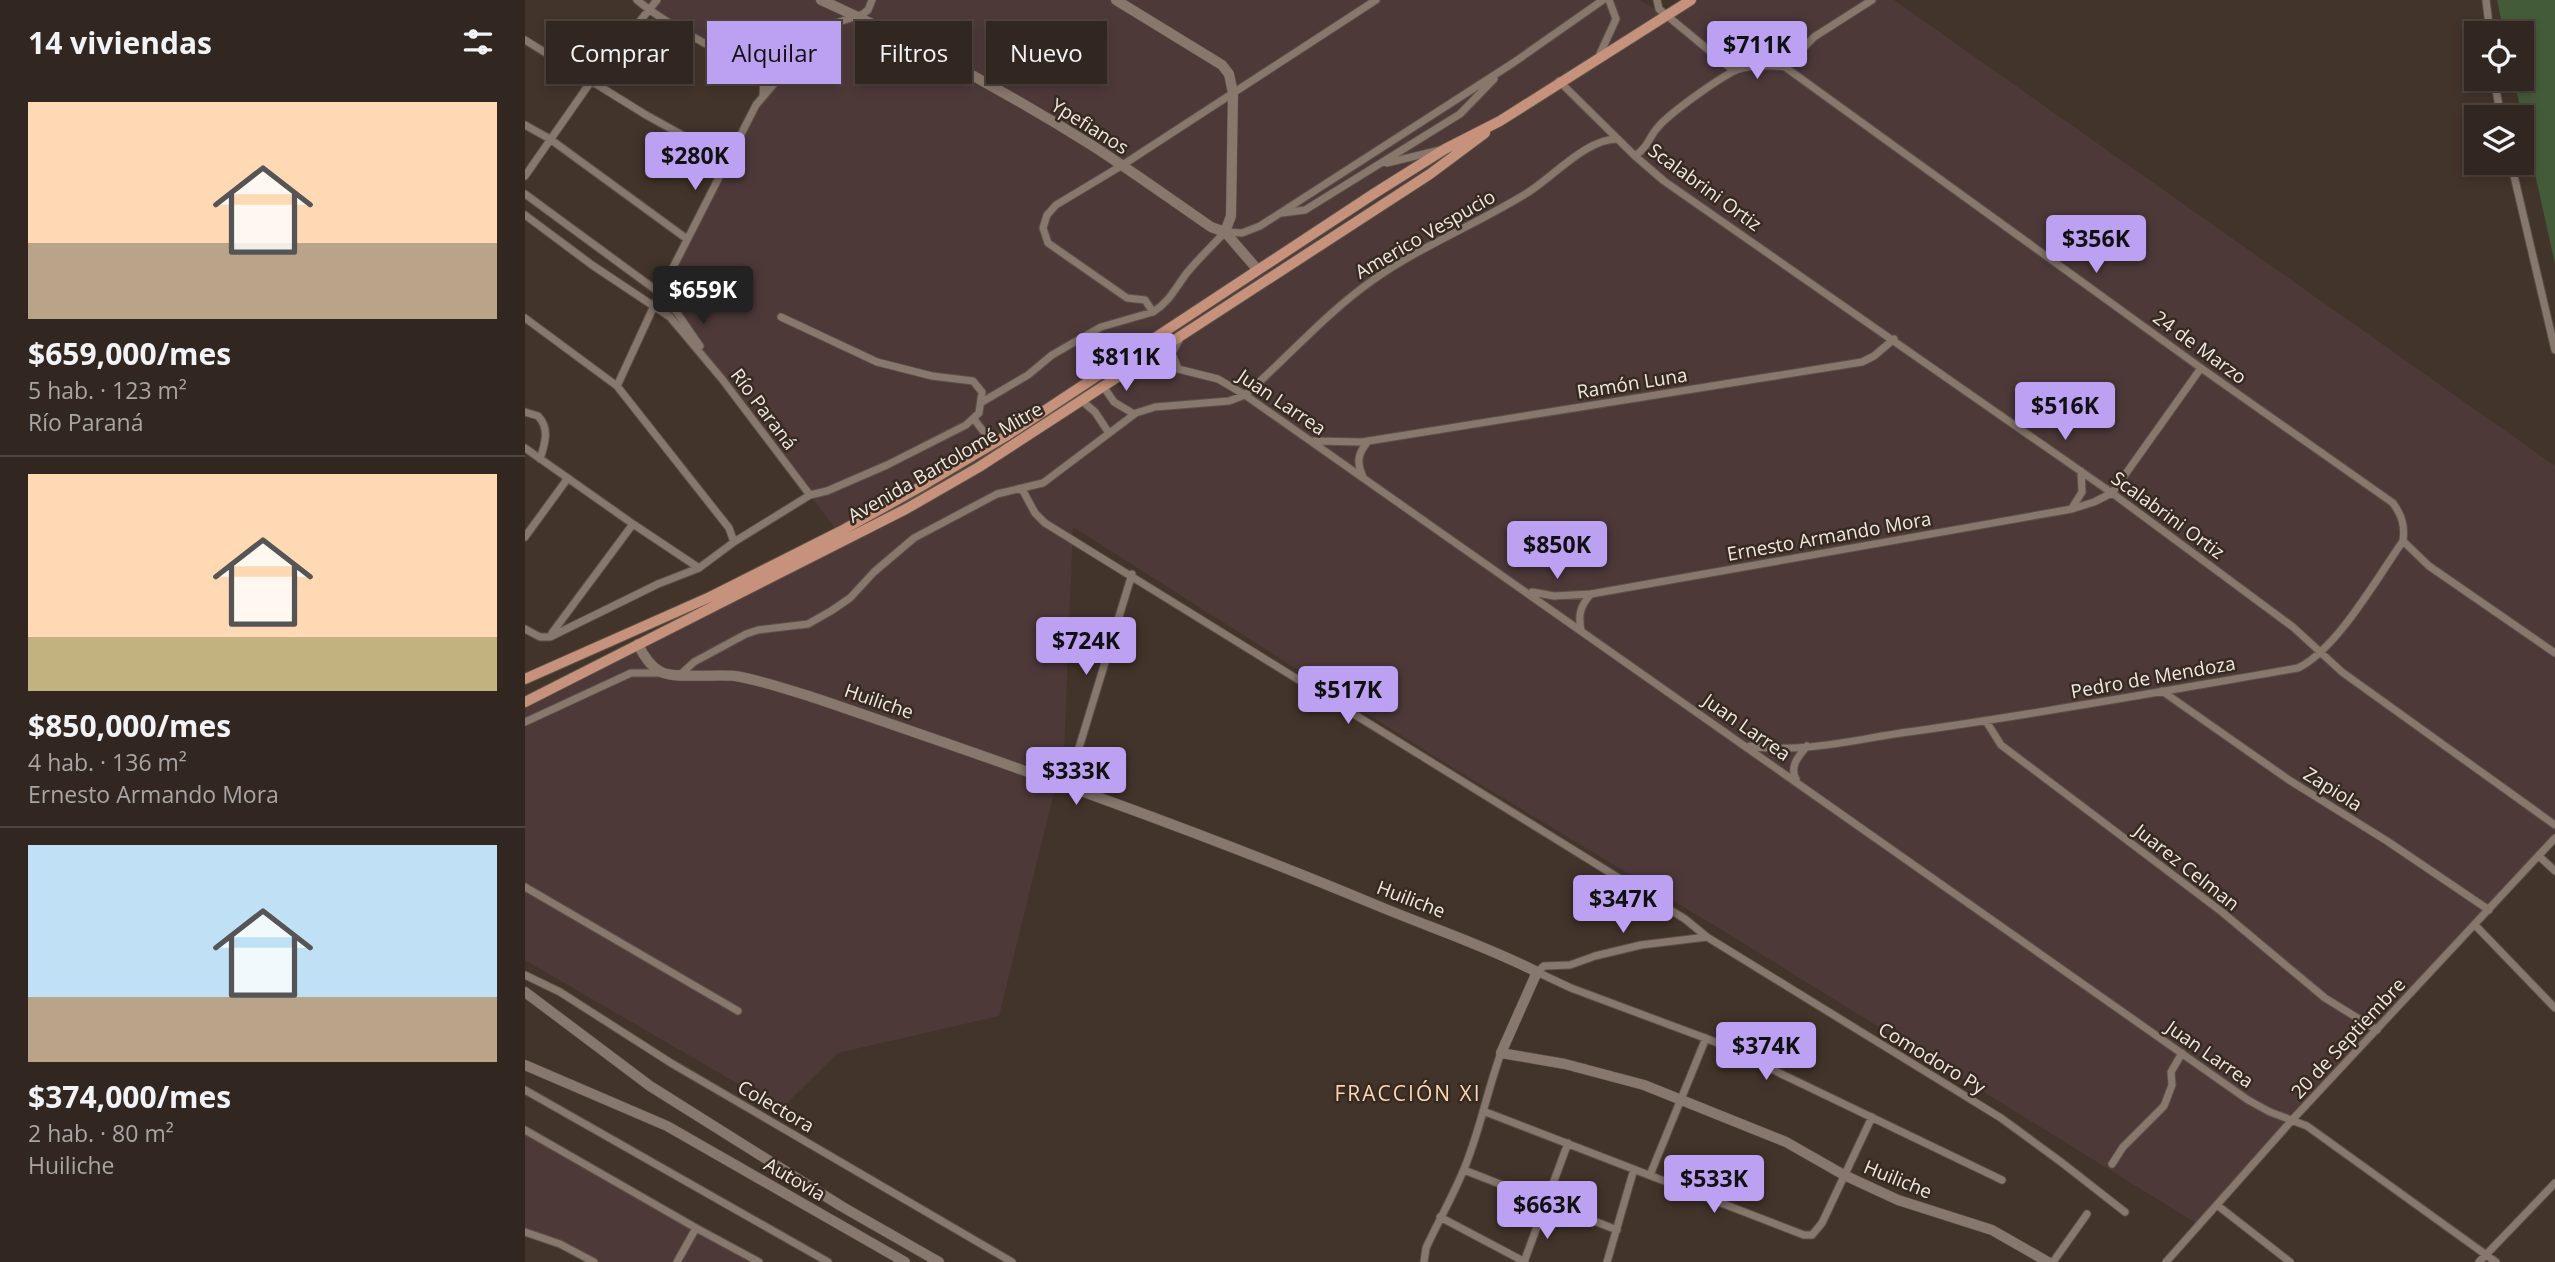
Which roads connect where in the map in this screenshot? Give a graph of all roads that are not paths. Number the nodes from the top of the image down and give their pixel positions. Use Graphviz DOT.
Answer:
graph roads {
  1 [pos="637,0"];
  2 [pos="657,0"];
  3 [pos="821,0"];
  4 [pos="872,0"];
  5 [pos="1117,0"];
  6 [pos="1376,0"];
  7 [pos="1606,0"];
  8 [pos="1646,0"];
  9 [pos="1691,0"];
  10 [pos="1872,0"];
  11 [pos="2486,0"];
  12 [pos="1656,1"];
  13 [pos="649,10"];
  14 [pos="858,16"];
  15 [pos="1667,16"];
  16 [pos="640,21"];
  17 [pos="2489,21"];
  18 [pos="525,40"];
  19 [pos="546,53"];
  20 [pos="1599,57"];
  21 [pos="1784,67"];
  22 [pos="1502,71"];
  23 [pos="1734,71"];
  24 [pos="1559,81"];
  25 [pos="589,84"];
  26 [pos="598,84"];
  27 [pos="1233,93"];
  28 [pos="763,96"];
  29 [pos="1500,121"];
  30 [pos="525,125"];
  31 [pos="550,139"];
  32 [pos="1618,139"];
  33 [pos="1447,148"];
  34 [pos="1635,156"];
  35 [pos="1121,166"];
  36 [pos="1376,166"];
  37 [pos="724,167"];
  38 [pos="2514,175"];
  39 [pos="525,176"];
  40 [pos="525,194"];
  41 [pos="1280,213"];
  42 [pos="525,215"];
  43 [pos="1225,232"];
  44 [pos="687,239"];
  45 [pos="1258,269"];
  46 [pos="660,293"];
  47 [pos="654,304"];
  48 [pos="1153,312"];
  49 [pos="781,317"];
  50 [pos="525,318"];
  51 [pos="1186,331"];
  52 [pos="1894,340"];
  53 [pos="2555,350"];
  54 [pos="1131,368"];
  55 [pos="2201,368"];
  56 [pos="1178,369"];
  57 [pos="722,379"];
  58 [pos="617,386"];
  59 [pos="1103,386"];
  60 [pos="1245,395"];
  61 [pos="1081,400"];
  62 [pos="982,402"];
  63 [pos="525,412"];
  64 [pos="1134,414"];
  65 [pos="974,419"];
  66 [pos="1109,433"];
  67 [pos="1312,441"];
  68 [pos="1368,441"];
  69 [pos="993,444"];
  70 [pos="525,448"];
  71 [pos="540,459"];
  72 [pos="2081,471"];
  73 [pos="1363,477"];
  74 [pos="568,478"];
  75 [pos="1022,489"];
  76 [pos="2112,493"];
  77 [pos="810,495"];
  78 [pos="2072,509"];
  79 [pos="633,524"];
  80 [pos="525,537"];
  81 [pos="2403,541"];
  82 [pos="734,542"];
  83 [pos="699,568"];
  84 [pos="1132,575"];
  85 [pos="1521,587"];
  86 [pos="1591,594"];
  87 [pos="525,629"];
  88 [pos="1581,630"];
  89 [pos="550,637"];
  90 [pos="638,644"];
  91 [pos="2321,653"];
  92 [pos="2555,653"];
  93 [pos="664,673"];
  94 [pos="681,674"];
  95 [pos="525,678"];
  96 [pos="2162,691"];
  97 [pos="525,702"];
  98 [pos="1986,721"];
  99 [pos="525,722"];
  100 [pos="1746,746"];
  101 [pos="1807,746"];
  102 [pos="1798,783"];
  103 [pos="1067,787"];
  104 [pos="2555,825"];
  105 [pos="2555,838"];
  106 [pos="2539,856"];
  107 [pos="2555,871"];
  108 [pos="525,887"];
  109 [pos="2489,910"];
  110 [pos="2475,925"];
  111 [pos="1707,937"];
  112 [pos="1537,972"];
  113 [pos="525,975"];
  114 [pos="525,992"];
  115 [pos="2554,1008"];
  116 [pos="739,1011"];
  117 [pos="2377,1030"];
  118 [pos="1706,1038"];
  119 [pos="1501,1053"];
  120 [pos="2182,1053"];
  121 [pos="525,1065"];
  122 [pos="525,1090"];
  123 [pos="1680,1101"];
  124 [pos="1483,1111"];
  125 [pos="1872,1116"];
  126 [pos="2293,1119"];
  127 [pos="525,1130"];
  128 [pos="1568,1143"];
  129 [pos="2112,1164"];
  130 [pos="1634,1169"];
  131 [pos="1464,1170"];
  132 [pos="1650,1175"];
  133 [pos="1844,1175"];
  134 [pos="2001,1180"];
  135 [pos="2555,1183"];
  136 [pos="1545,1203"];
  137 [pos="2217,1205"];
  138 [pos="2125,1212"];
  139 [pos="2087,1214"];
  140 [pos="1440,1217"];
  141 [pos="696,1228"];
  142 [pos="1617,1230"];
  143 [pos="525,1232"];
  144 [pos="2485,1254"];
  145 [pos="594,1262"];
  146 [pos="677,1262"];
  147 [pos="759,1262"];
  148 [pos="828,1262"];
  149 [pos="905,1262"];
  150 [pos="939,1262"];
  151 [pos="1013,1262"];
  152 [pos="1424,1262"];
  153 [pos="1524,1262"];
  154 [pos="1607,1262"];
  155 [pos="2050,1262"];
  156 [pos="2166,1262"];
  157 [pos="2290,1262"];
  158 [pos="2479,1262"];
  159 [pos="2496,1262"];
  1 -- 13 [label="street"];
  2 -- 13 [label="street"];
  3 -- 14 [label="street, Ypefianos"];
  4 -- 14 [label="street"];
  5 -- 27 [label="street"];
  6 -- 27 [label="street"];
  7 -- 20 [label="street"];
  7 -- 22 [label="street"];
  8 -- 12 [label="street"];
  9 -- 15 [label="main road, Avenida Bartolomé Mitre"];
  10 -- 21 [label="street"];
  11 -- 17 [label="street"];
  12 -- 15 [label="street"];
  13 -- 16 [label="street"];
  13 -- 28 [label="street"];
  14 -- 28 [label="street"];
  14 -- 35 [label="street, Ypefianos"];
  15 -- 20 [label="main road, Avenida Bartolomé Mitre"];
  15 -- 23 [label="street"];
  18 -- 19 [label="street"];
  20 -- 24 [label="main road, Avenida Bartolomé Mitre"];
  21 -- 23 [label="street"];
  21 -- 55 [label="street, 24 de Marzo"];
  22 -- 36 [label="street"];
  22 -- 41 [label="street"];
  23 -- 34 [label="street"];
  24 -- 29 [label="main road, Avenida Bartolomé Mitre"];
  24 -- 32 [label="street, Scalabrini Ortiz"];
  25 -- 31 [label="street"];
  26 -- 37 [label="street"];
  27 -- 35 [label="street"];
  27 -- 43 [label="street"];
  28 -- 37 [label="street"];
  29 -- 33 [label="main road, Avenida Bartolomé Mitre"];
  29 -- 51 [label="main road, Avenida Bartolomé Mitre"];
  30 -- 31 [label="street"];
  31 -- 39 [label="street"];
  31 -- 44 [label="street"];
  32 -- 34 [label="street, Scalabrini Ortiz"];
  32 -- 60 [label="street, Americo Vespucio"];
  33 -- 36 [label="street"];
  33 -- 45 [label="main road, Avenida Bartolomé Mitre"];
  34 -- 52 [label="street, Scalabrini Ortiz"];
  35 -- 43 [label="street, Ypefianos"];
  35 -- 48 [label="street"];
  36 -- 41 [label="street"];
  37 -- 44 [label="street"];
  38 -- 53 [label="street"];
  40 -- 46 [label="street"];
  41 -- 43 [label="street"];
  42 -- 47 [label="street, Río Paraná"];
  43 -- 45 [label="street"];
  43 -- 48 [label="street"];
  44 -- 46 [label="street"];
  45 -- 69 [label="main road, Avenida Bartolomé Mitre"];
  46 -- 47 [label="street"];
  46 -- 57 [label="street"];
  47 -- 57 [label="street, Río Paraná"];
  47 -- 58 [label="street"];
  48 -- 62 [label="street"];
  49 -- 62 [label="street"];
  50 -- 58 [label="street"];
  51 -- 54 [label="main road, Avenida Bartolomé Mitre"];
  51 -- 56 [label="street"];
  52 -- 68 [label="street, Ramón Luna"];
  52 -- 72 [label="street, Scalabrini Ortiz"];
  54 -- 56 [label="street, Juan Larrea"];
  54 -- 59 [label="main road, Avenida Bartolomé Mitre"];
  55 -- 76 [label="street"];
  55 -- 81 [label="street, 24 de Marzo"];
  56 -- 60 [label="street, Juan Larrea"];
  57 -- 77 [label="street, Río Paraná"];
  58 -- 82 [label="street"];
  59 -- 61 [label="main road, Avenida Bartolomé Mitre"];
  59 -- 64 [label="street"];
  60 -- 64 [label="street"];
  60 -- 67 [label="street, Juan Larrea"];
  61 -- 66 [label="street"];
  61 -- 90 [label="main road, Avenida Bartolomé Mitre"];
  62 -- 65 [label="street"];
  63 -- 71 [label="street"];
  64 -- 66 [label="street"];
  65 -- 69 [label="street"];
  65 -- 77 [label="street"];
  66 -- 75 [label="street"];
  67 -- 68 [label="street, Ramón Luna"];
  67 -- 73 [label="street, Juan Larrea"];
  68 -- 73 [label="street"];
  69 -- 95 [label="main road, Avenida Bartolomé Mitre"];
  70 -- 71 [label="street"];
  71 -- 74 [label="street"];
  72 -- 76 [label="street, Scalabrini Ortiz"];
  72 -- 78 [label="street"];
  73 -- 85 [label="street, Juan Larrea"];
  74 -- 79 [label="street"];
  74 -- 80 [label="street"];
  75 -- 84 [label="street, Comodoro Py"];
  75 -- 94 [label="street"];
  76 -- 78 [label="street, Ernesto Armando Mora"];
  76 -- 91 [label="street, Scalabrini Ortiz"];
  77 -- 82 [label="street"];
  78 -- 86 [label="street, Ernesto Armando Mora"];
  79 -- 83 [label="street"];
  79 -- 89 [label="street"];
  81 -- 91 [label="street, Pedro de Mendoza"];
  81 -- 92 [label="street"];
  82 -- 83 [label="street"];
  83 -- 89 [label="street"];
  84 -- 103 [label="street"];
  84 -- 111 [label="street, Comodoro Py"];
  85 -- 86 [label="street, Ernesto Armando Mora"];
  85 -- 88 [label="street, Juan Larrea"];
  86 -- 88 [label="street"];
  87 -- 89 [label="street"];
  88 -- 100 [label="street, Juan Larrea"];
  90 -- 93 [label="street"];
  90 -- 97 [label="main road, Avenida Bartolomé Mitre"];
  91 -- 96 [label="street, Pedro de Mendoza"];
  91 -- 104 [label="street, Scalabrini Ortiz"];
  93 -- 94 [label="street, Huiliche"];
  93 -- 99 [label="street"];
  94 -- 103 [label="street, Huiliche"];
  96 -- 98 [label="street, Pedro de Mendoza"];
  96 -- 109 [label="street, Zapiola"];
  98 -- 101 [label="street, Pedro de Mendoza"];
  98 -- 117 [label="street, Juarez Celman"];
  100 -- 101 [label="street, Pedro de Mendoza"];
  100 -- 102 [label="street, Juan Larrea"];
  101 -- 102 [label="street"];
  102 -- 120 [label="street, Juan Larrea"];
  103 -- 112 [label="street, Huiliche"];
  105 -- 106 [label="street, 20 de Septiembre"];
  106 -- 107 [label="street"];
  106 -- 109 [label="street, 20 de Septiembre"];
  108 -- 116 [label="street"];
  109 -- 110 [label="street, 20 de Septiembre"];
  110 -- 115 [label="street"];
  110 -- 117 [label="street, 20 de Septiembre"];
  111 -- 112 [label="street"];
  111 -- 138 [label="street, Comodoro Py"];
  112 -- 118 [label="street"];
  112 -- 119 [label="street"];
  113 -- 151 [label="street, Colectora"];
  114 -- 150 [label="street, Autovía"];
  117 -- 126 [label="street, 20 de Septiembre"];
  118 -- 123 [label="street"];
  118 -- 125 [label="street"];
  119 -- 123 [label="street, Huiliche"];
  119 -- 124 [label="street"];
  120 -- 126 [label="street, Juan Larrea"];
  120 -- 129 [label="street"];
  121 -- 149 [label="street, Autovía"];
  122 -- 148 [label="street"];
  123 -- 132 [label="street"];
  123 -- 133 [label="street, Huiliche"];
  124 -- 128 [label="street"];
  124 -- 131 [label="street"];
  125 -- 133 [label="street"];
  125 -- 134 [label="street"];
  126 -- 137 [label="street, 20 de Septiembre"];
  126 -- 144 [label="street, Juan Larrea"];
  127 -- 141 [label="street"];
  128 -- 130 [label="street"];
  128 -- 136 [label="street"];
  130 -- 132 [label="street"];
  130 -- 142 [label="street"];
  131 -- 136 [label="street"];
  131 -- 140 [label="street"];
  132 -- 133 [label="street"];
  133 -- 155 [label="street, Huiliche"];
  135 -- 144 [label="street"];
  136 -- 142 [label="street"];
  136 -- 153 [label="street"];
  137 -- 156 [label="street, 20 de Septiembre"];
  137 -- 157 [label="street"];
  139 -- 155 [label="street"];
  140 -- 152 [label="street"];
  140 -- 153 [label="street"];
  141 -- 146 [label="street"];
  141 -- 147 [label="street"];
  142 -- 154 [label="street"];
  143 -- 145 [label="street"];
  144 -- 158 [label="street"];
  144 -- 159 [label="street, Juan Larrea"];
}
